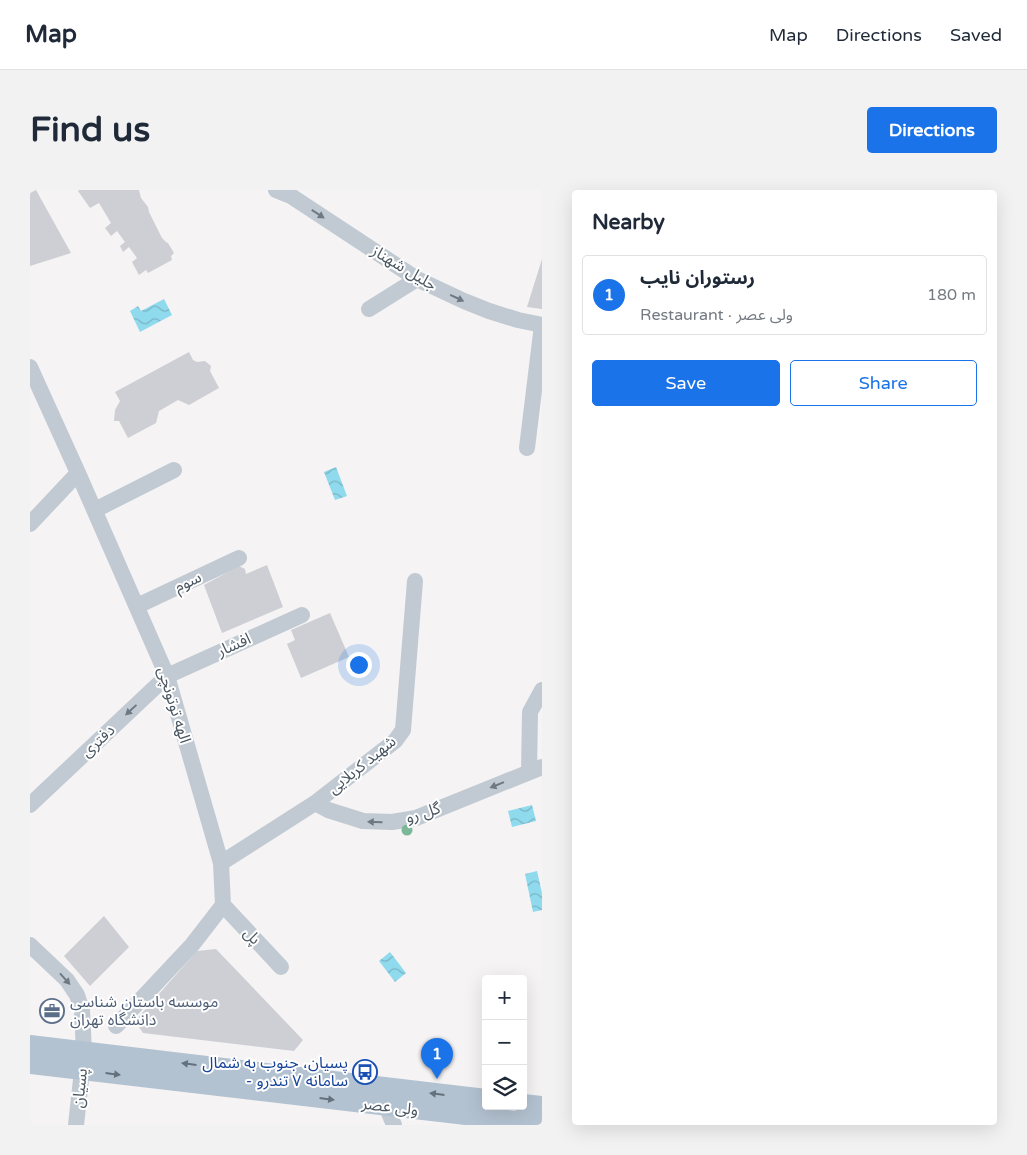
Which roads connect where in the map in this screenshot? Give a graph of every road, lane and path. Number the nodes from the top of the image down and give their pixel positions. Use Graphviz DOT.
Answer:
graph roads {
  1 [pos="276,190"];
  2 [pos="417,280"];
  3 [pos="369,309"];
  4 [pos="542,325"];
  5 [pos="30,367"];
  6 [pos="527,448"];
  7 [pos="174,470"];
  8 [pos="78,473"];
  9 [pos="95,510"];
  10 [pos="30,524"];
  11 [pos="239,558"];
  12 [pos="415,582"];
  13 [pos="137,606"];
  14 [pos="302,615"];
  15 [pos="167,676"];
  16 [pos="542,690"];
  17 [pos="535,770"];
  18 [pos="315,803"];
  19 [pos="30,805"];
  20 [pos="221,864"];
  21 [pos="223,906"];
  22 [pos="30,946"];
  23 [pos="281,967"];
  24 [pos="116,1026"];
  25 [pos="30,1045"];
  26 [pos="84,1052"];
  27 [pos="30,1064"];
  28 [pos="482,1099"];
  29 [pos="527,1104"];
  30 [pos="386,1106"];
  31 [pos="542,1106"];
  32 [pos="542,1124"];
  33 [pos="76,1125"];
  34 [pos="394,1125"];
  1 -- 2 [label="street, جلیل شهناز, one-way"];
  2 -- 3 [label="street"];
  2 -- 4 [label="street, جلیل شهناز, one-way"];
  4 -- 6 [label="street"];
  5 -- 8 [label="street, الهه توتونچی"];
  7 -- 9 [label="street"];
  8 -- 9 [label="street, الهه توتونچی"];
  8 -- 10 [label="street"];
  9 -- 13 [label="street, الهه توتونچی"];
  11 -- 13 [label="street, سوم"];
  12 -- 18 [label="street, شهید کربلایی"];
  13 -- 15 [label="street, الهه توتونچی"];
  14 -- 15 [label="street, افشار"];
  15 -- 19 [label="street, دفتری, one-way"];
  15 -- 20 [label="street, الهه توتونچی"];
  16 -- 17 [label="street, گل رو"];
  17 -- 18 [label="street, گل رو, one-way"];
  18 -- 20 [label="street, شهید کربلایی"];
  20 -- 21 [label="street, الهه توتونچی"];
  21 -- 23 [label="street, پل"];
  21 -- 24 [label="street"];
  22 -- 26 [label="street, پسیان, one-way"];
  25 -- 26 [label="main road, ولی عصر"];
  28 -- 26 [label="main road, ولی عصر, one-way"];
  26 -- 33 [label="street, پسیان"];
  27 -- 30 [label="main road, ولی عصر, one-way"];
  29 -- 31 [label="main road"];
  30 -- 32 [label="main road, ولی عصر"];
  30 -- 34 [label="street"];
}
